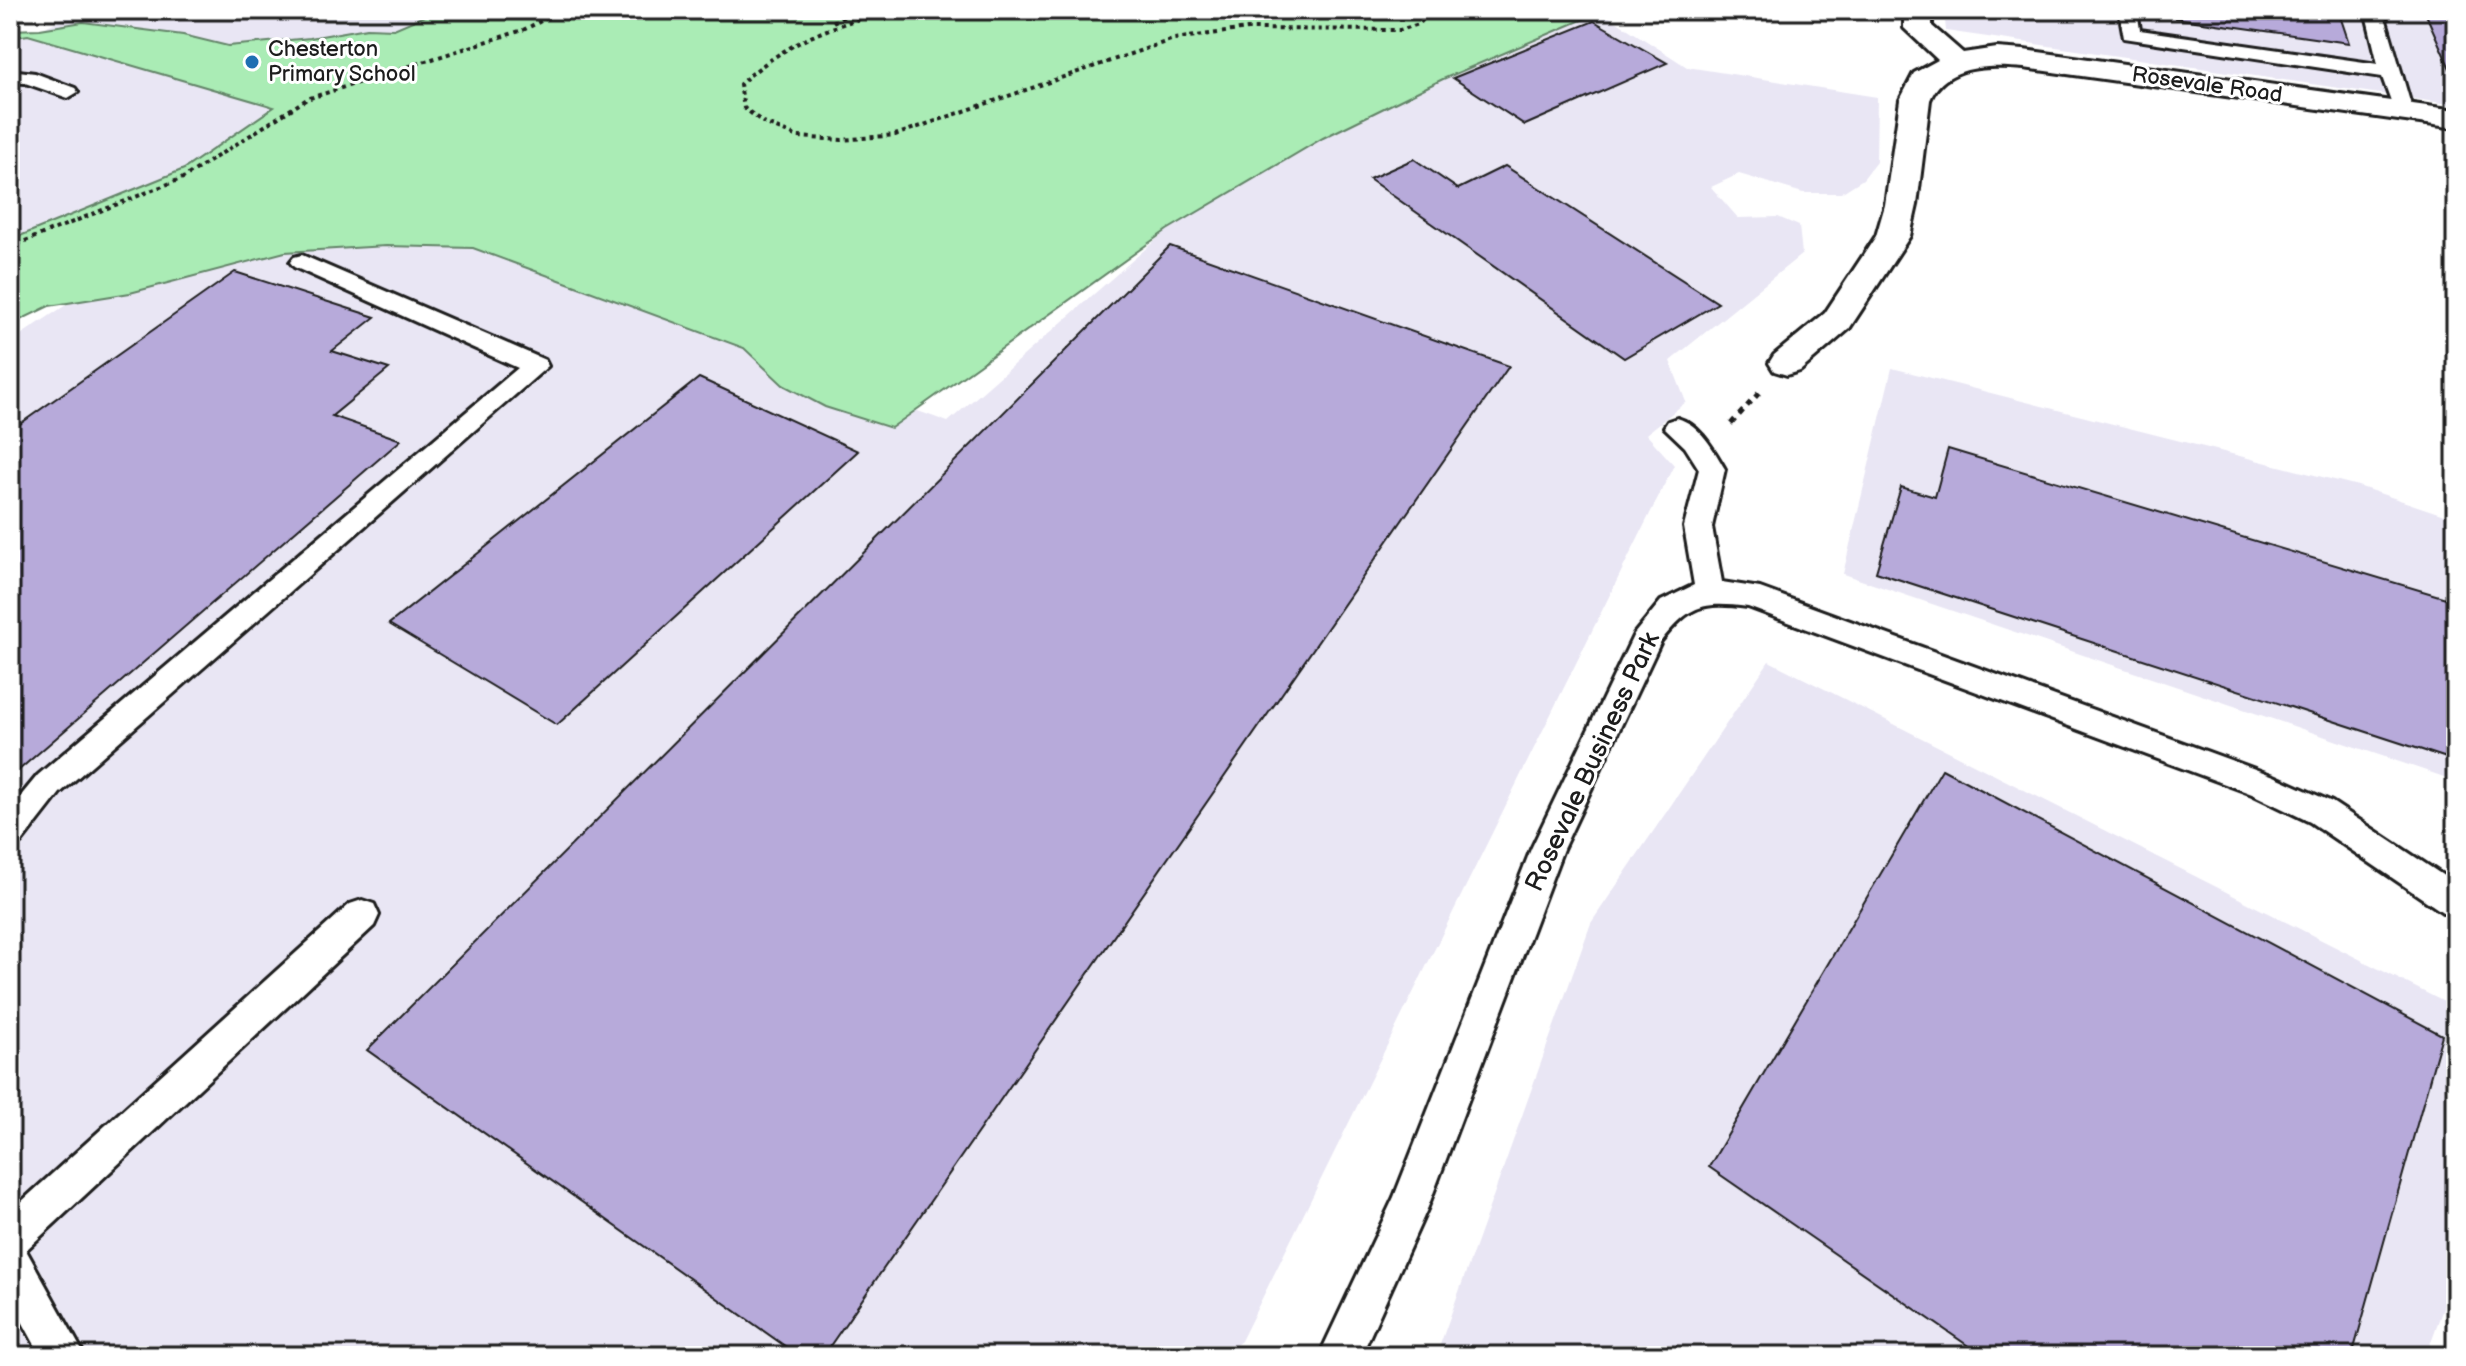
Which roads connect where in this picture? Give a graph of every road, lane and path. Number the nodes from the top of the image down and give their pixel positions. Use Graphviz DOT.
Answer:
graph roads {
  1 [pos="563,10"];
  2 [pos="857,10"];
  3 [pos="890,10"];
  4 [pos="1432,10"];
  5 [pos="1918,10"];
  6 [pos="2128,10"];
  7 [pos="2374,10"];
  8 [pos="823,27"];
  9 [pos="1957,62"];
  10 [pos="2390,72"];
  11 [pos="10,76"];
  12 [pos="68,92"];
  13 [pos="2403,112"];
  14 [pos="2456,119"];
  15 [pos="10,247"];
  16 [pos="302,262"];
  17 [pos="1787,363"];
  18 [pos="1677,427"];
  19 [pos="1704,453"];
  20 [pos="1709,590"];
  21 [pos="10,833"];
  22 [pos="2456,902"];
  23 [pos="362,915"];
  24 [pos="10,1238"];
  25 [pos="10,1260"];
  26 [pos="64,1356"];
  27 [pos="1340,1356"];
  1 -- 15 [label="path"];
  2 -- 8 [label="path"];
  3 -- 8 [label="path"];
  4 -- 8 [label="path"];
  5 -- 9 [label="street"];
  6 -- 10 [label="lane"];
  7 -- 10 [label="lane"];
  9 -- 13 [label="street, Rosevale Road"];
  9 -- 17 [label="street"];
  10 -- 13 [label="lane"];
  11 -- 12 [label="lane"];
  13 -- 14 [label="street, Rosevale Road"];
  16 -- 21 [label="lane"];
  17 -- 19 [label="path"];
  18 -- 19 [label="lane"];
  19 -- 20 [label="lane"];
  20 -- 22 [label="lane"];
  20 -- 27 [label="lane, Rosevale Business Park"];
  23 -- 24 [label="lane"];
  25 -- 26 [label="lane"];
}
